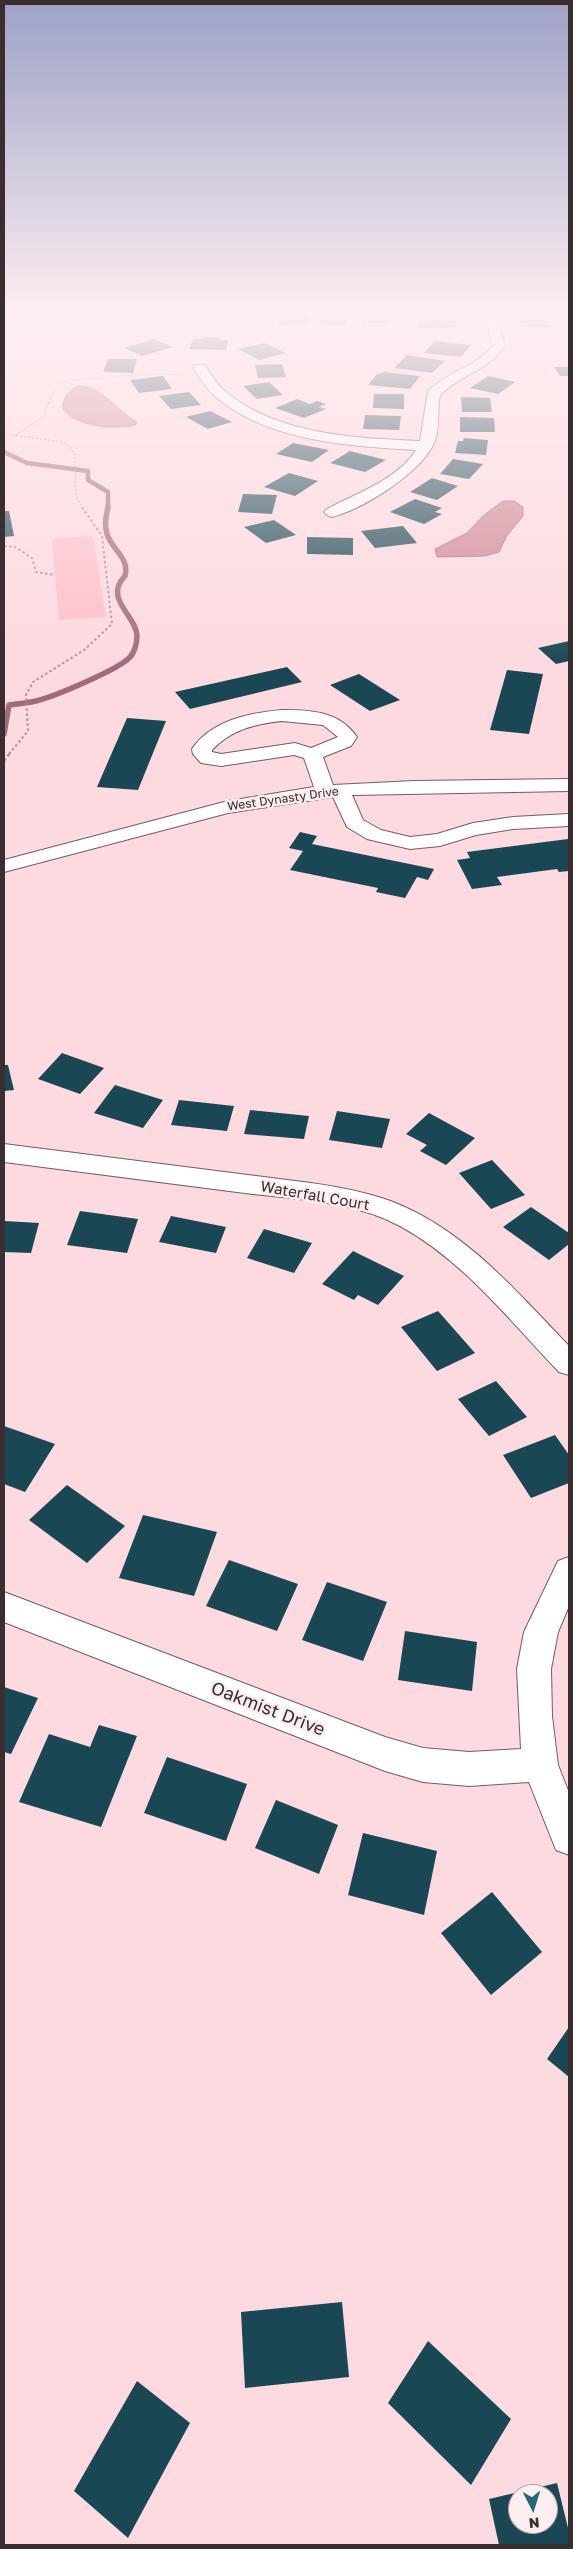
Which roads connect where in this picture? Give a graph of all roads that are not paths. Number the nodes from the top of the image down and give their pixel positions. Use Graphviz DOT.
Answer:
graph roads {
  1 [pos="302,430"];
  2 [pos="427,430"];
  3 [pos="425,446"];
  4 [pos="332,512"];
  5 [pos="312,754"];
  6 [pos="569,785"];
  7 [pos="333,791"];
  8 [pos="569,820"];
  9 [pos="4,866"];
  10 [pos="4,1153"];
  11 [pos="569,1364"];
  12 [pos="569,1571"];
  13 [pos="4,1607"];
  14 [pos="540,1765"];
  15 [pos="569,1837"];
  1 -- 3 [label="street"];
  2 -- 3 [label="street"];
  3 -- 4 [label="street"];
  5 -- 5 [label="street"];
  5 -- 7 [label="street"];
  6 -- 7 [label="street, West Dynasty Drive"];
  7 -- 8 [label="street"];
  7 -- 9 [label="street, West Dynasty Drive"];
  10 -- 11 [label="street, Waterfall Court"];
  12 -- 14 [label="street"];
  13 -- 14 [label="street, Oakmist Drive"];
  14 -- 15 [label="street"];
}
